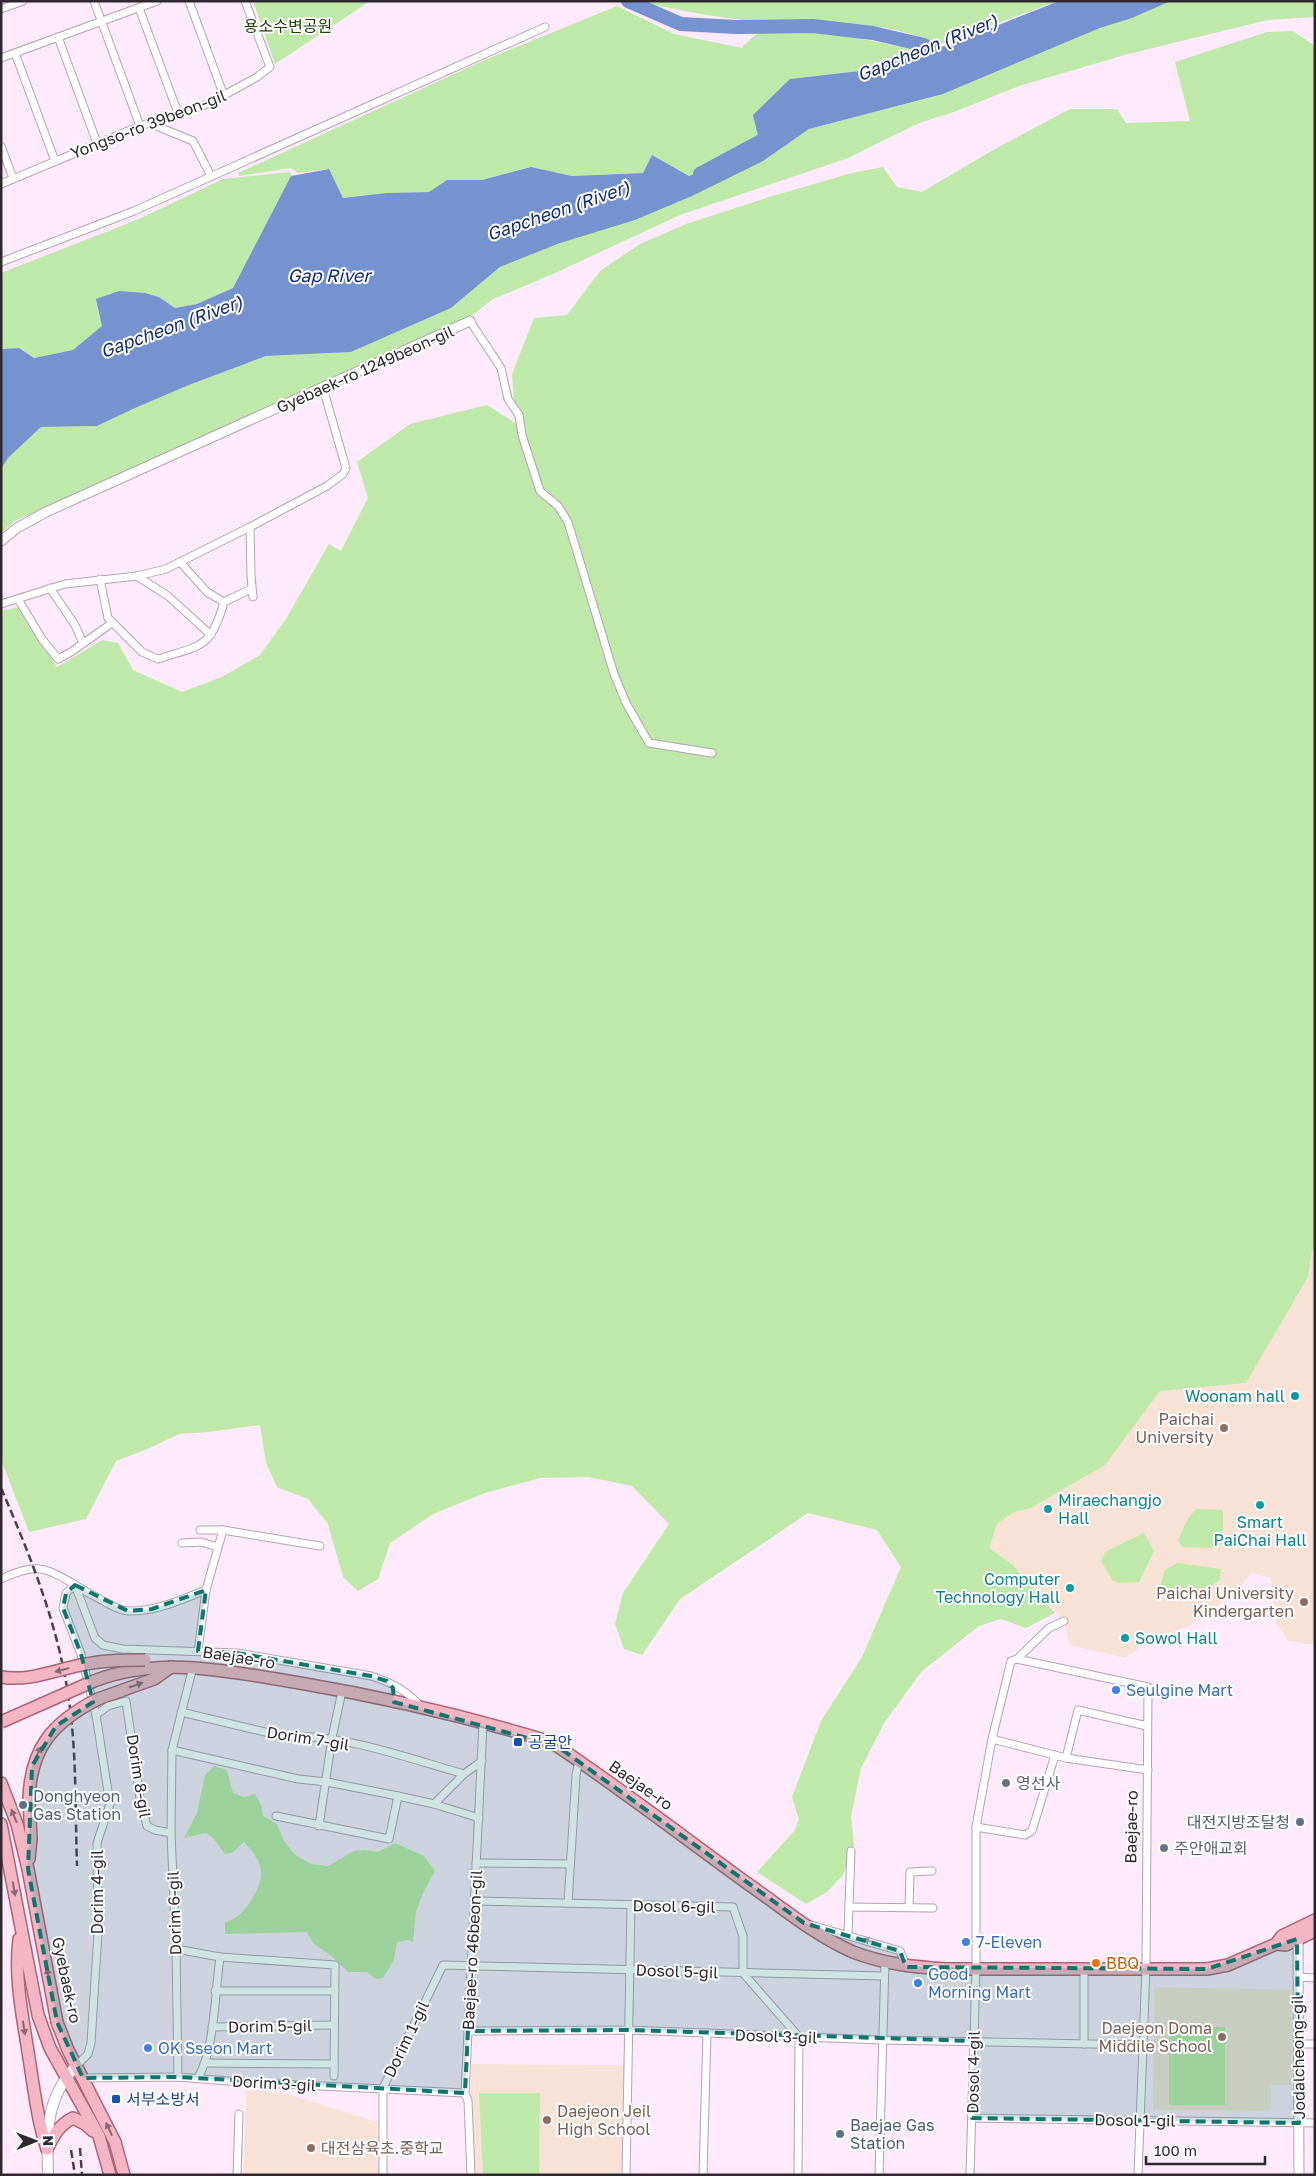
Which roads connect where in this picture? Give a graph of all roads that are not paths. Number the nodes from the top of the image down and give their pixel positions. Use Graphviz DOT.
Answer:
graph roads {
  1 [pos="23,1"];
  2 [pos="94,1"];
  3 [pos="157,1"];
  4 [pos="190,1"];
  5 [pos="245,1"];
  6 [pos="139,8"];
  7 [pos="1,9"];
  8 [pos="101,21"];
  9 [pos="545,27"];
  10 [pos="58,37"];
  11 [pos="15,52"];
  12 [pos="1,58"];
  13 [pos="224,96"];
  14 [pos="178,113"];
  15 [pos="149,122"];
  16 [pos="140,126"];
  17 [pos="97,143"];
  18 [pos="1,146"];
  19 [pos="55,161"];
  20 [pos="211,176"];
  21 [pos="13,178"];
  22 [pos="1,184"];
  23 [pos="1,262"];
  24 [pos="470,321"];
  25 [pos="323,388"];
  26 [pos="250,527"];
  27 [pos="1,541"];
  28 [pos="180,562"];
  29 [pos="137,576"];
  30 [pos="100,579"];
  31 [pos="50,588"];
  32 [pos="18,599"];
  33 [pos="224,602"];
  34 [pos="1,604"];
  35 [pos="112,623"];
  36 [pos="211,635"];
  37 [pos="84,642"];
  38 [pos="712,752"];
  39 [pos="200,1530"];
  40 [pos="224,1530"];
  41 [pos="182,1543"];
  42 [pos="320,1546"];
  43 [pos="218,1547"];
  44 [pos="1,1579"];
  45 [pos="75,1585"];
  46 [pos="206,1590"];
  47 [pos="1064,1621"];
  48 [pos="198,1651"];
  49 [pos="1017,1659"];
  50 [pos="172,1666"];
  51 [pos="199,1667"];
  52 [pos="1,1677"];
  53 [pos="387,1681"];
  54 [pos="342,1690"];
  55 [pos="388,1700"];
  56 [pos="423,1709"];
  57 [pos="181,1712"];
  58 [pos="96,1715"];
  59 [pos="1,1722"];
  60 [pos="483,1724"];
  61 [pos="1147,1726"];
  62 [pos="332,1738"];
  63 [pos="992,1739"];
  64 [pos="172,1750"];
  65 [pos="1055,1755"];
  66 [pos="1066,1758"];
  67 [pos="482,1761"];
  68 [pos="579,1761"];
  69 [pos="1148,1770"];
  70 [pos="464,1774"];
  71 [pos="327,1782"];
  72 [pos="1,1783"];
  73 [pos="398,1796"];
  74 [pos="434,1804"];
  75 [pos="276,1816"];
  76 [pos="479,1818"];
  77 [pos="2,1826"];
  78 [pos="319,1826"];
  79 [pos="976,1827"];
  80 [pos="171,1833"];
  81 [pos="851,1851"];
  82 [pos="476,1863"];
  83 [pos="570,1864"];
  84 [pos="28,1869"];
  85 [pos="932,1871"];
  86 [pos="475,1901"];
  87 [pos="568,1904"];
  88 [pos="631,1905"];
  89 [pos="849,1907"];
  90 [pos="909,1908"];
  91 [pos="933,1908"];
  92 [pos="1315,1920"];
  93 [pos="804,1923"];
  94 [pos="20,1927"];
  95 [pos="1315,1931"];
  96 [pos="1298,1933"];
  97 [pos="848,1934"];
  98 [pos="176,1949"];
  99 [pos="220,1957"];
  100 [pos="885,1962"];
  101 [pos="471,1966"];
  102 [pos="906,1967"];
  103 [pos="1084,1968"];
  104 [pos="1146,1968"];
  105 [pos="976,1969"];
  106 [pos="629,1970"];
  107 [pos="743,1973"];
  108 [pos="883,1976"];
  109 [pos="1298,1977"];
  110 [pos="1315,1978"];
  111 [pos="215,1991"];
  112 [pos="335,1991"];
  113 [pos="334,2024"];
  114 [pos="212,2027"];
  115 [pos="629,2030"];
  116 [pos="468,2031"];
  117 [pos="707,2033"];
  118 [pos="799,2037"];
  119 [pos="881,2040"];
  120 [pos="974,2041"];
  121 [pos="1084,2044"];
  122 [pos="1298,2044"];
  123 [pos="1315,2044"];
  124 [pos="1143,2045"];
  125 [pos="205,2063"];
  126 [pos="334,2064"];
  127 [pos="76,2066"];
  128 [pos="178,2076"];
  129 [pos="334,2076"];
  130 [pos="66,2077"];
  131 [pos="84,2078"];
  132 [pos="198,2078"];
  133 [pos="383,2088"];
  134 [pos="465,2093"];
  135 [pos="239,2114"];
  136 [pos="972,2118"];
  137 [pos="1140,2121"];
  138 [pos="1299,2122"];
  139 [pos="1315,2123"];
  140 [pos="101,2145"];
  141 [pos="47,2149"];
  142 [pos="48,2175"];
  143 [pos="110,2175"];
  144 [pos="124,2175"];
  145 [pos="237,2175"];
  146 [pos="383,2175"];
  147 [pos="471,2175"];
  148 [pos="626,2175"];
  149 [pos="704,2175"];
  150 [pos="798,2175"];
  151 [pos="879,2175"];
  152 [pos="970,2175"];
  153 [pos="1138,2175"];
  154 [pos="1300,2175"];
  1 -- 7 [label="street"];
  2 -- 8 [label="street"];
  3 -- 6 [label="street"];
  4 -- 13 [label="street"];
  5 -- 13 [label="street, Yongso-ro 39beon-gil"];
  6 -- 8 [label="street"];
  6 -- 14 [label="street"];
  8 -- 10 [label="street"];
  8 -- 16 [label="street"];
  9 -- 20 [label="street"];
  10 -- 11 [label="street"];
  10 -- 17 [label="street"];
  11 -- 12 [label="street"];
  11 -- 19 [label="street"];
  13 -- 14 [label="street, Yongso-ro 39beon-gil"];
  14 -- 15 [label="street, Yongso-ro 39beon-gil"];
  15 -- 16 [label="street, Yongso-ro 39beon-gil"];
  15 -- 20 [label="street"];
  16 -- 17 [label="street, Yongso-ro 39beon-gil"];
  17 -- 19 [label="street, Yongso-ro 39beon-gil"];
  18 -- 21 [label="street"];
  19 -- 21 [label="street, Yongso-ro 39beon-gil"];
  20 -- 23 [label="street"];
  21 -- 22 [label="street, Yongso-ro 39beon-gil"];
  24 -- 25 [label="street, Gyebaek-ro 1249beon-gil"];
  24 -- 38 [label="street, Gyebaek-ro 1249beon-gil"];
  25 -- 26 [label="street"];
  25 -- 27 [label="street, Gyebaek-ro 1249beon-gil"];
  26 -- 28 [label="street"];
  26 -- 33 [label="street"];
  28 -- 29 [label="street"];
  28 -- 33 [label="street"];
  29 -- 30 [label="street"];
  29 -- 36 [label="street"];
  30 -- 31 [label="street"];
  30 -- 35 [label="street"];
  31 -- 32 [label="street"];
  31 -- 37 [label="street"];
  32 -- 34 [label="street"];
  32 -- 37 [label="street"];
  33 -- 36 [label="street"];
  35 -- 36 [label="street"];
  35 -- 37 [label="street"];
  39 -- 40 [label="street"];
  40 -- 42 [label="street"];
  40 -- 43 [label="street"];
  41 -- 43 [label="street"];
  43 -- 46 [label="street"];
  44 -- 45 [label="street"];
  45 -- 46 [label="street"];
  45 -- 48 [label="street"];
  45 -- 58 [label="street, Dorim 4-gil"];
  46 -- 48 [label="street"];
  47 -- 49 [label="street, Dosol 4-gil"];
  48 -- 53 [label="street"];
  49 -- 61 [label="street, Baejae-ro"];
  49 -- 63 [label="street, Dosol 4-gil"];
  50 -- 51 [label="main road, Baejae-ro"];
  50 -- 59 [label="main road, Baejae-ro, bridge"];
  84 -- 50 [label="main road, one-way, bridge"];
  51 -- 52 [label="main road, one-way, bridge"];
  51 -- 54 [label="main road, Baejae-ro"];
  51 -- 57 [label="street, Dorim 6-gil"];
  53 -- 55 [label="street"];
  53 -- 56 [label="street"];
  54 -- 55 [label="main road, Baejae-ro"];
  54 -- 62 [label="street"];
  55 -- 56 [label="main road, Baejae-ro"];
  56 -- 60 [label="main road, Baejae-ro"];
  57 -- 62 [label="street, Dorim 7-gil"];
  57 -- 64 [label="street, Dorim 6-gil"];
  58 -- 80 [label="street, Dorim 8-gil"];
  58 -- 127 [label="street, Dorim 4-gil"];
  60 -- 67 [label="street, Baejae-ro 46beon-gil"];
  60 -- 68 [label="main road, Baejae-ro"];
  61 -- 66 [label="street"];
  61 -- 69 [label="street, Baejae-ro"];
  62 -- 70 [label="street, Dorim 7-gil"];
  62 -- 71 [label="street"];
  63 -- 65 [label="street"];
  63 -- 79 [label="street, Dosol 4-gil"];
  64 -- 71 [label="street"];
  64 -- 80 [label="street, Dorim 6-gil"];
  65 -- 66 [label="street"];
  65 -- 79 [label="street"];
  66 -- 69 [label="street"];
  67 -- 70 [label="street"];
  67 -- 76 [label="street, Baejae-ro 46beon-gil"];
  68 -- 83 [label="street"];
  68 -- 93 [label="main road, Baejae-ro"];
  69 -- 104 [label="street, Baejae-ro"];
  70 -- 74 [label="street"];
  71 -- 73 [label="street"];
  71 -- 78 [label="street"];
  84 -- 72 [label="main road, Gyebaek-ro, one-way"];
  73 -- 74 [label="street"];
  73 -- 78 [label="street"];
  74 -- 76 [label="street"];
  75 -- 78 [label="street"];
  76 -- 82 [label="street, Baejae-ro 46beon-gil"];
  77 -- 94 [label="main road, Gyebaek-ro, one-way"];
  79 -- 105 [label="street, Dosol 4-gil"];
  80 -- 98 [label="street, Dorim 6-gil"];
  81 -- 89 [label="street"];
  82 -- 83 [label="street"];
  82 -- 86 [label="street, Baejae-ro 46beon-gil"];
  83 -- 87 [label="street"];
  127 -- 84 [label="main road, Gyebaek-ro, one-way"];
  85 -- 90 [label="street"];
  86 -- 87 [label="street, Dosol 6-gil"];
  86 -- 101 [label="street, Baejae-ro 46beon-gil"];
  87 -- 88 [label="street, Dosol 6-gil"];
  88 -- 106 [label="street"];
  88 -- 107 [label="street, Dosol 6-gil"];
  89 -- 90 [label="street"];
  89 -- 97 [label="street"];
  90 -- 91 [label="street"];
  92 -- 96 [label="main road, Baejae-ro"];
  93 -- 97 [label="street"];
  93 -- 100 [label="main road, Baejae-ro"];
  94 -- 130 [label="main road, Gyebaek-ro"];
  94 -- 141 [label="main road, one-way"];
  95 -- 96 [label="main road, Baejae-ro"];
  96 -- 104 [label="main road, Baejae-ro"];
  96 -- 109 [label="street, Jodalcheong-gil"];
  102 -- 97 [label="street, one-way"];
  98 -- 99 [label="street, Dorim 5-gil"];
  98 -- 128 [label="street, Dorim 6-gil"];
  99 -- 111 [label="street, Dorim 5-gil"];
  99 -- 112 [label="street, Dorim 5-gil"];
  100 -- 102 [label="main road, Baejae-ro"];
  100 -- 108 [label="street"];
  101 -- 106 [label="street, Dosol 5-gil"];
  101 -- 116 [label="street, Baejae-ro 46beon-gil"];
  101 -- 133 [label="street, Dorim 1-gil"];
  102 -- 105 [label="main road, Baejae-ro"];
  103 -- 104 [label="main road, Baejae-ro"];
  103 -- 105 [label="main road, Baejae-ro"];
  103 -- 121 [label="street"];
  104 -- 124 [label="street"];
  105 -- 120 [label="street, Dosol 4-gil"];
  106 -- 107 [label="street, Dosol 5-gil"];
  106 -- 115 [label="street"];
  107 -- 108 [label="street, Dosol 5-gil"];
  107 -- 118 [label="street"];
  108 -- 119 [label="street"];
  109 -- 110 [label="street"];
  109 -- 122 [label="street, Jodalcheong-gil"];
  111 -- 112 [label="street"];
  111 -- 114 [label="street, Dorim 5-gil"];
  112 -- 113 [label="street, Dorim 5-gil"];
  113 -- 114 [label="street, Dorim 5-gil"];
  113 -- 126 [label="street, Dorim 5-gil"];
  114 -- 125 [label="street"];
  115 -- 116 [label="street, Dosol 3-gil"];
  115 -- 117 [label="street, Dosol 3-gil"];
  115 -- 148 [label="street"];
  116 -- 134 [label="street, Baejae-ro 46beon-gil"];
  117 -- 118 [label="street, Dosol 3-gil"];
  117 -- 149 [label="street"];
  118 -- 119 [label="street, Dosol 3-gil"];
  118 -- 150 [label="street"];
  119 -- 120 [label="street, Dosol 3-gil"];
  119 -- 151 [label="street"];
  120 -- 121 [label="street, Dosol 3-gil"];
  120 -- 136 [label="street, Dosol 4-gil"];
  121 -- 124 [label="street, Dosol 3-gil"];
  122 -- 123 [label="street"];
  122 -- 138 [label="street, Jodalcheong-gil"];
  124 -- 137 [label="street"];
  125 -- 126 [label="street"];
  125 -- 132 [label="street"];
  126 -- 129 [label="street, Dorim 5-gil"];
  127 -- 130 [label="main road"];
  127 -- 131 [label="main road, Gyebaek-ro"];
  128 -- 131 [label="street, Dorim 3-gil"];
  128 -- 132 [label="street, Dorim 3-gil"];
  130 -- 140 [label="main road, Gyebaek-ro"];
  130 -- 141 [label="main road"];
  144 -- 131 [label="main road, Gyebaek-ro, one-way"];
  132 -- 133 [label="street, Dorim 3-gil"];
  133 -- 134 [label="street, Dorim 3-gil"];
  133 -- 146 [label="street, Dorim 1-gil"];
  134 -- 147 [label="street, Baejae-ro 46beon-gil"];
  135 -- 145 [label="street"];
  136 -- 137 [label="street, Dosol 1-gil"];
  136 -- 152 [label="street, Dosol 4-gil"];
  137 -- 138 [label="street, Dosol 1-gil"];
  137 -- 153 [label="street"];
  138 -- 139 [label="street, Dosol 1-gil"];
  138 -- 154 [label="street, Jodalcheong-gil"];
  140 -- 141 [label="main road"];
  140 -- 143 [label="main road, Gyebaek-ro"];
  141 -- 142 [label="main road"];
}
